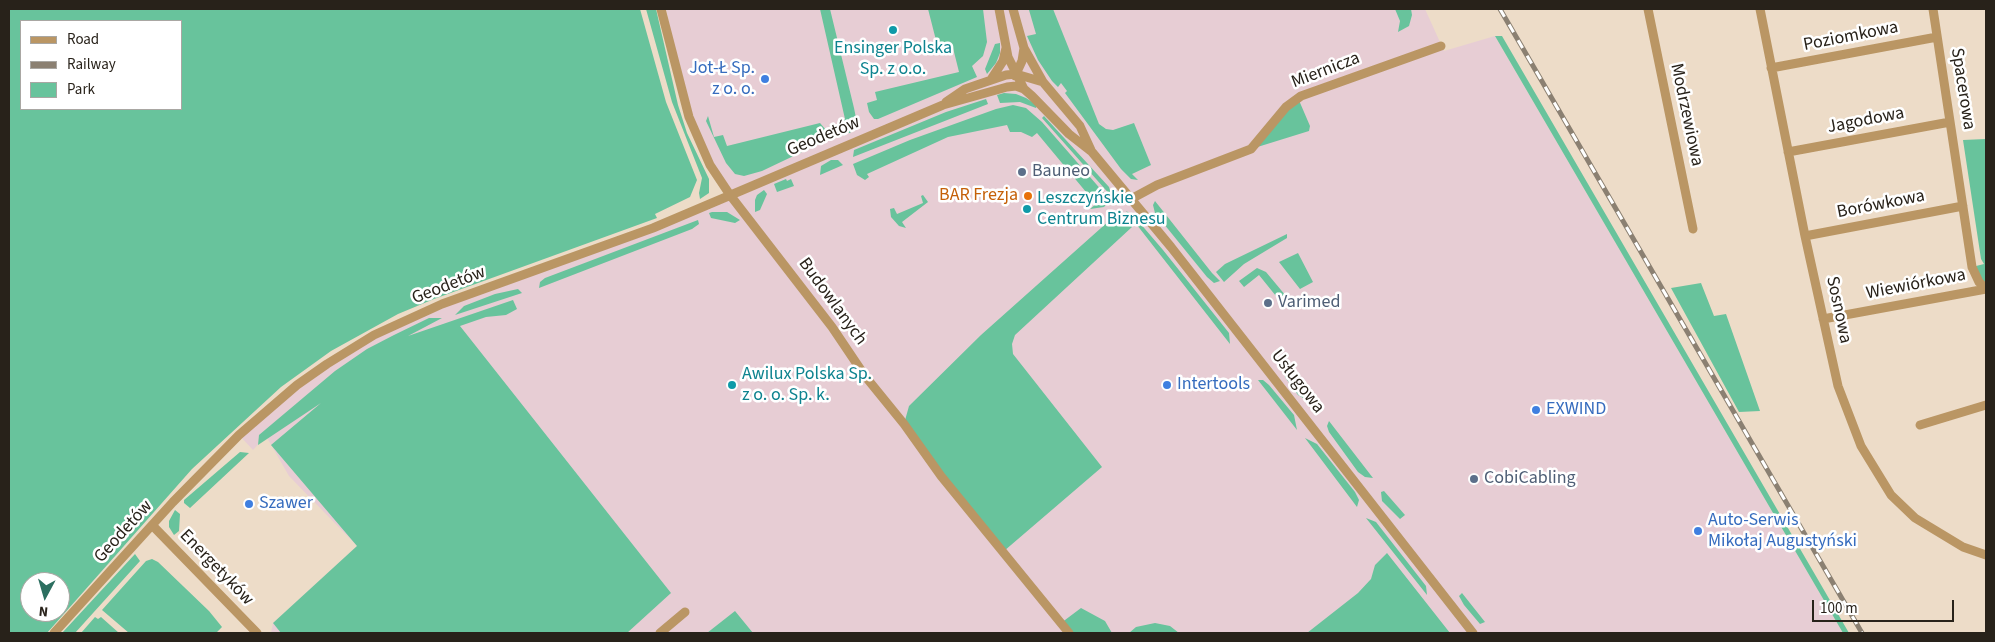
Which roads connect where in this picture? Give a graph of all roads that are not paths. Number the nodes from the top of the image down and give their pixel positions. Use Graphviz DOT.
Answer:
graph roads {
  1 [pos="660,9"];
  2 [pos="999,9"];
  3 [pos="1013,9"];
  4 [pos="1648,9"];
  5 [pos="1760,9"];
  6 [pos="1932,9"];
  7 [pos="1937,37"];
  8 [pos="1441,46"];
  9 [pos="1006,48"];
  10 [pos="1024,48"];
  11 [pos="1771,68"];
  12 [pos="1016,74"];
  13 [pos="992,78"];
  14 [pos="1043,82"];
  15 [pos="1007,87"];
  16 [pos="1024,89"];
  17 [pos="943,105"];
  18 [pos="1950,122"];
  19 [pos="1092,152"];
  20 [pos="1788,152"];
  21 [pos="730,195"];
  22 [pos="1131,199"];
  23 [pos="1963,206"];
  24 [pos="1693,229"];
  25 [pos="1805,236"];
  26 [pos="1986,289"];
  27 [pos="1823,319"];
  28 [pos="1986,405"];
  29 [pos="1920,425"];
  30 [pos="152,525"];
  31 [pos="1986,555"];
  32 [pos="685,612"];
  33 [pos="54,633"];
  34 [pos="257,633"];
  35 [pos="660,633"];
  36 [pos="1069,633"];
  37 [pos="1473,633"];
  1 -- 21 [label="street, Budowlanych"];
  2 -- 9 [label="street, Usługowa"];
  3 -- 10 [label="street, Usługowa"];
  4 -- 24 [label="street, Modrzewiowa"];
  5 -- 11 [label="street, Sosnowa"];
  6 -- 7 [label="street, Spacerowa"];
  7 -- 11 [label="street, Poziomkowa"];
  7 -- 18 [label="street, Spacerowa"];
  8 -- 22 [label="street, Miernicza"];
  9 -- 12 [label="street, Usługowa"];
  9 -- 13 [label="street"];
  10 -- 12 [label="street"];
  10 -- 14 [label="street, Usługowa"];
  11 -- 20 [label="street, Sosnowa"];
  12 -- 13 [label="street, Geodetów"];
  12 -- 14 [label="street, Geodetów"];
  12 -- 15 [label="street"];
  12 -- 16 [label="street, Usługowa"];
  13 -- 17 [label="street, Geodetów"];
  14 -- 19 [label="street, Usługowa"];
  15 -- 16 [label="street"];
  15 -- 17 [label="street, Geodetów"];
  16 -- 19 [label="street, Usługowa"];
  17 -- 21 [label="street, Geodetów"];
  18 -- 20 [label="street, Jagodowa"];
  18 -- 23 [label="street, Spacerowa"];
  19 -- 22 [label="street, Usługowa"];
  20 -- 25 [label="street, Sosnowa"];
  21 -- 30 [label="street, Geodetów"];
  21 -- 36 [label="street, Budowlanych"];
  22 -- 37 [label="street, Usługowa"];
  23 -- 25 [label="street, Borówkowa"];
  23 -- 26 [label="street, Spacerowa"];
  25 -- 27 [label="street, Sosnowa"];
  26 -- 27 [label="street, Wiewiórkowa"];
  27 -- 31 [label="street, Sosnowa"];
  28 -- 29 [label="street"];
  30 -- 33 [label="street, Geodetów"];
  30 -- 34 [label="street, Energetyków"];
  32 -- 35 [label="street"];
}
